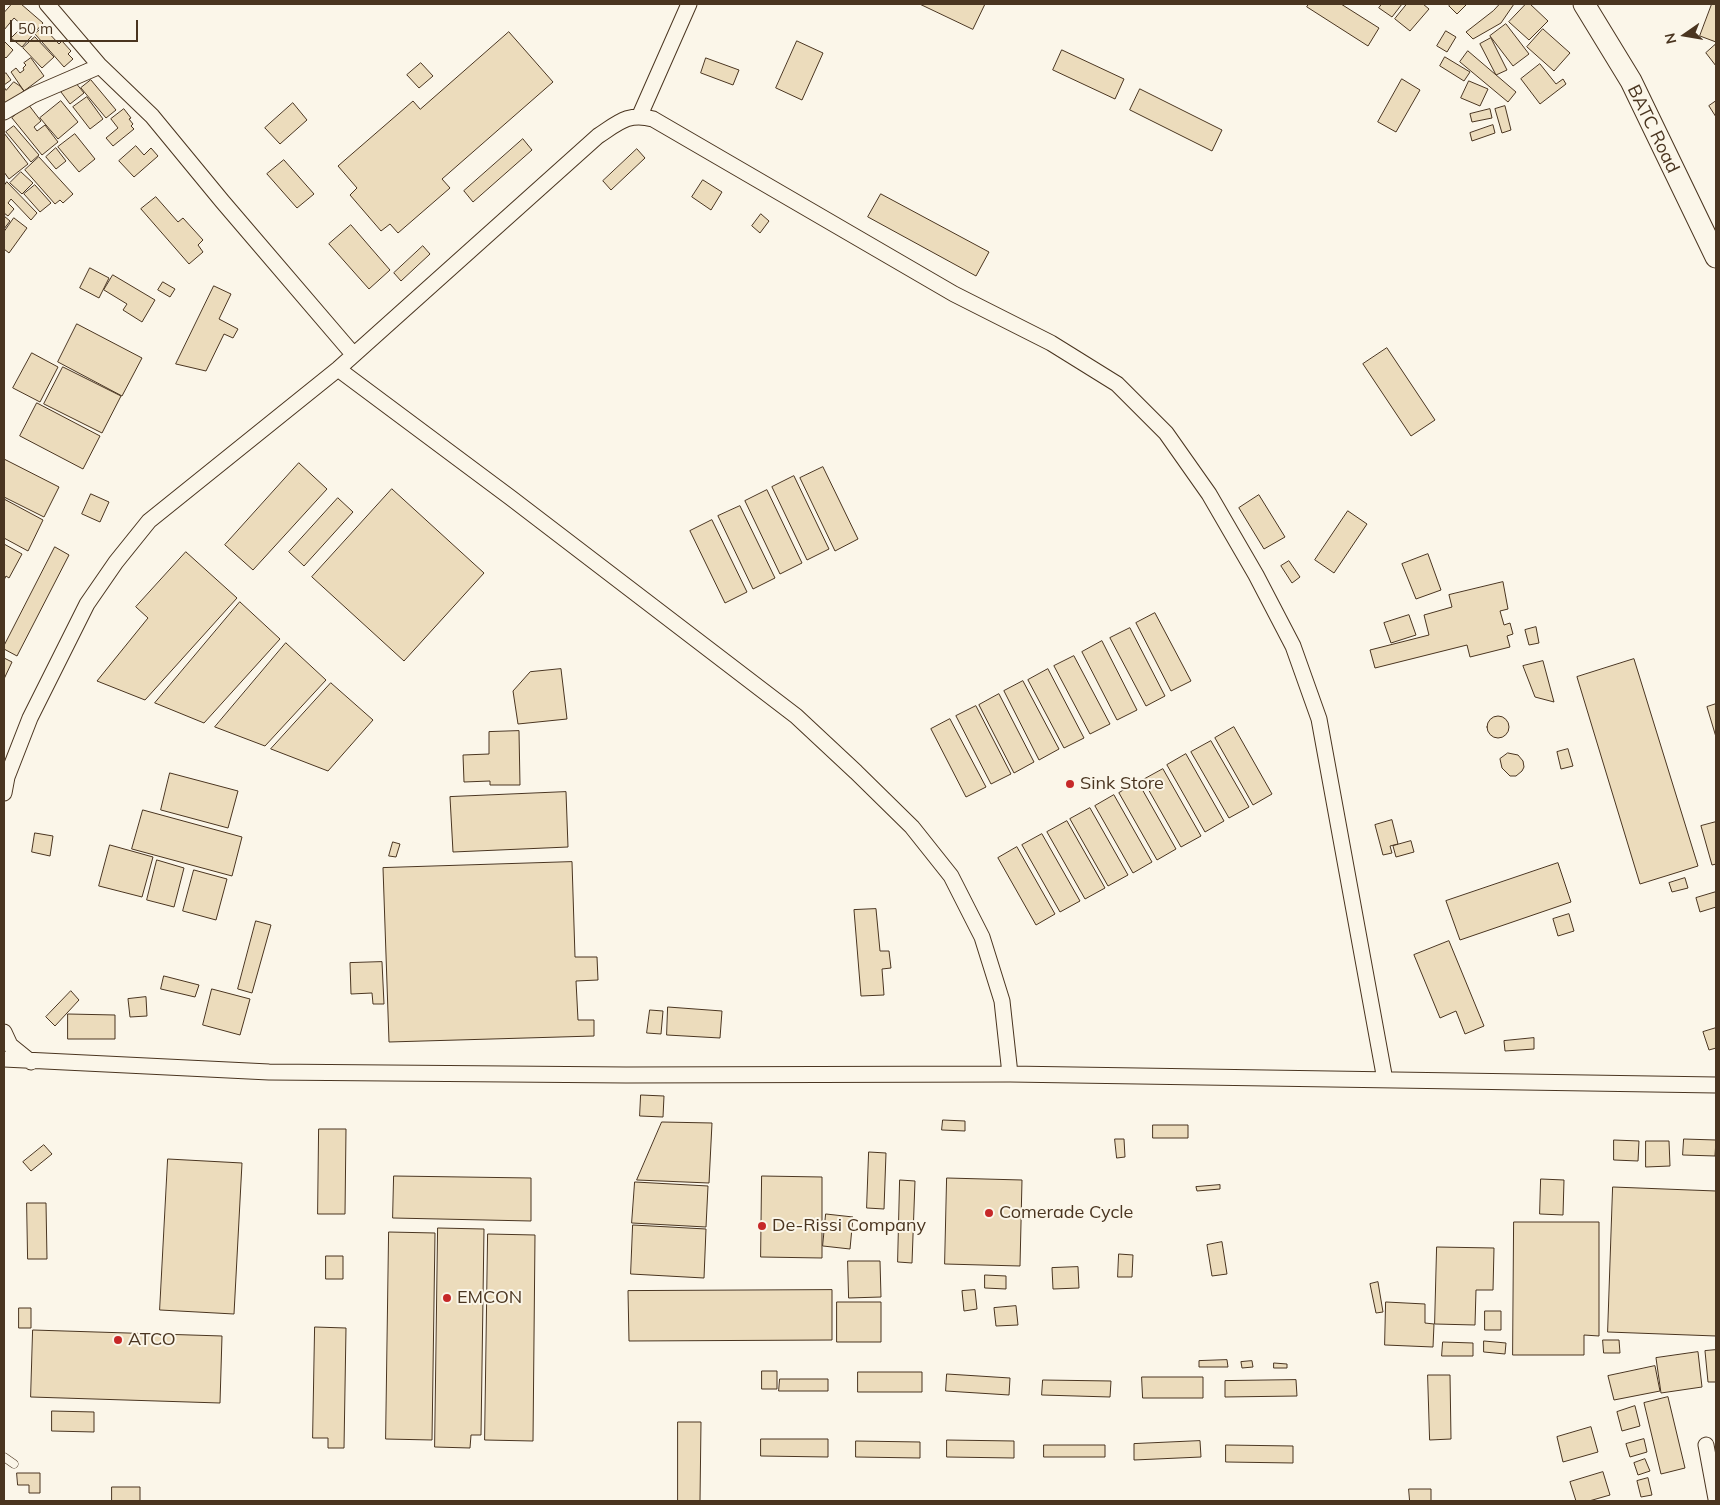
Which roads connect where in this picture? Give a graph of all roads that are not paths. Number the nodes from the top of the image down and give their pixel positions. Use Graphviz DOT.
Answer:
graph roads {
  1 [pos="47,4"];
  2 [pos="689,4"];
  3 [pos="1584,4"];
  4 [pos="100,66"];
  5 [pos="4,112"];
  6 [pos="640,115"];
  7 [pos="1716,258"];
  8 [pos="353,354"];
  9 [pos="338,368"];
  10 [pos="4,793"];
  11 [pos="4,1032"];
  12 [pos="4,1059"];
  13 [pos="30,1062"];
  14 [pos="1010,1074"];
  15 [pos="1385,1080"];
  16 [pos="1716,1085"];
  17 [pos="1706,1445"];
  18 [pos="4,1457"];
  19 [pos="14,1464"];
  20 [pos="1716,1499"];
  1 -- 4 [label="street"];
  2 -- 6 [label="street"];
  3 -- 7 [label="street, BATC Road"];
  4 -- 5 [label="street"];
  4 -- 8 [label="street"];
  6 -- 8 [label="street"];
  6 -- 15 [label="street"];
  8 -- 9 [label="street"];
  9 -- 10 [label="street"];
  9 -- 14 [label="street"];
  11 -- 13 [label="street"];
  12 -- 13 [label="street"];
  13 -- 14 [label="street"];
  14 -- 15 [label="street"];
  15 -- 16 [label="street"];
  17 -- 20 [label="street"];
  18 -- 19 [label="lane"];
}
